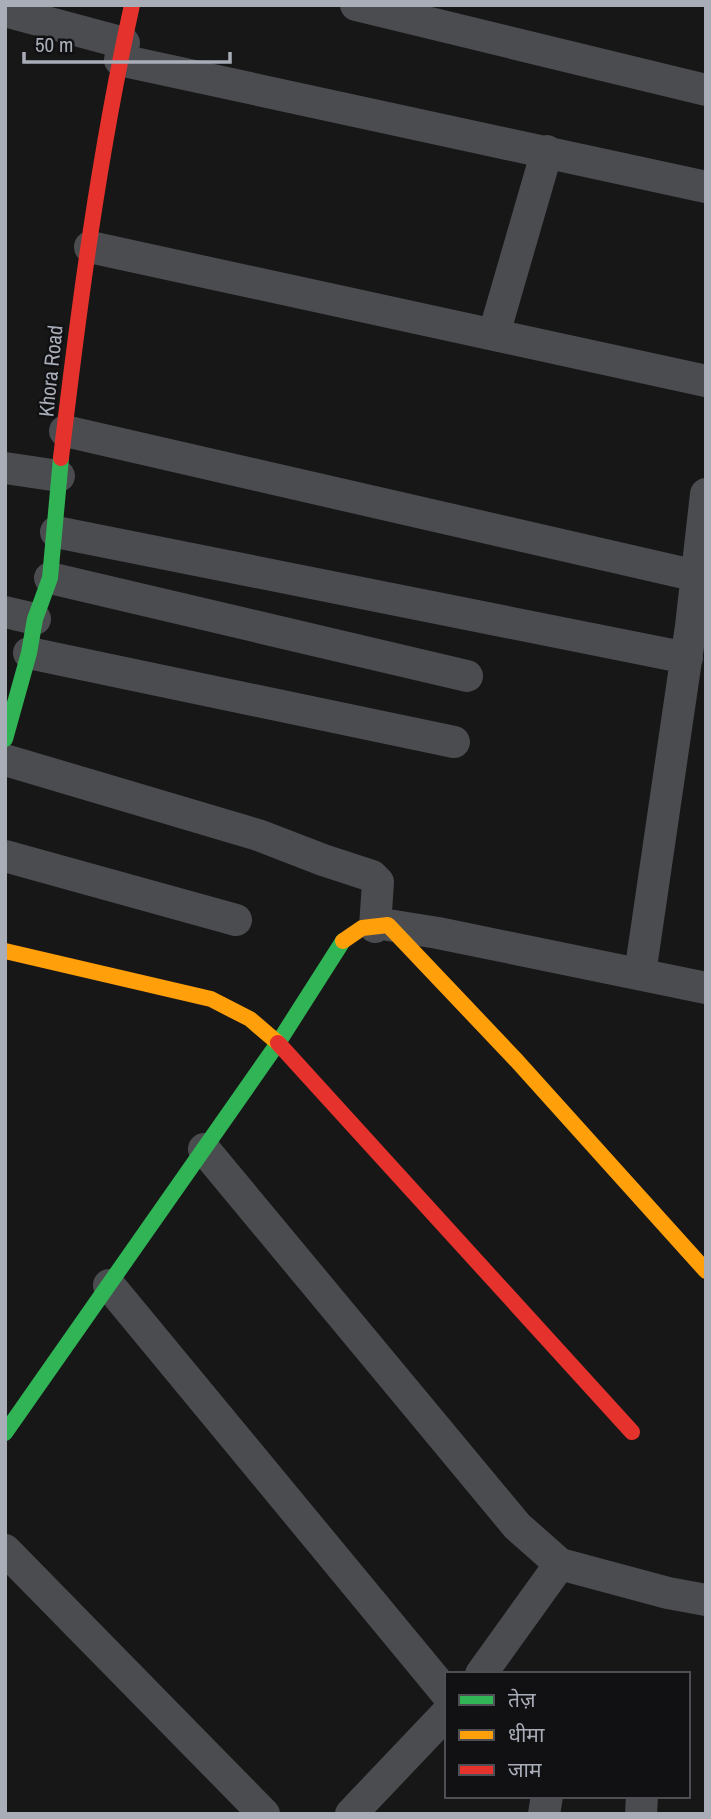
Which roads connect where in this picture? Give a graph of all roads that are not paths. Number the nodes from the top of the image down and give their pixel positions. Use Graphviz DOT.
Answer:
graph roads {
  1 [pos="132,5"];
  2 [pos="356,5"];
  3 [pos="5,11"];
  4 [pos="122,52"];
  5 [pos="706,90"];
  6 [pos="547,151"];
  7 [pos="706,187"];
  8 [pos="90,247"];
  9 [pos="494,334"];
  10 [pos="706,381"];
  11 [pos="65,431"];
  12 [pos="5,468"];
  13 [pos="59,476"];
  14 [pos="706,494"];
  15 [pos="56,532"];
  16 [pos="697,576"];
  17 [pos="50,578"];
  18 [pos="20,616"];
  19 [pos="29,653"];
  20 [pos="687,658"];
  21 [pos="467,676"];
  22 [pos="5,739"];
  23 [pos="454,742"];
  24 [pos="5,760"];
  25 [pos="5,856"];
  26 [pos="236,920"];
  27 [pos="382,926"];
  28 [pos="5,951"];
  29 [pos="640,974"];
  30 [pos="706,988"];
  31 [pos="278,1043"];
  32 [pos="204,1149"];
  33 [pos="706,1271"];
  34 [pos="109,1285"];
  35 [pos="632,1432"];
  36 [pos="5,1433"];
  37 [pos="5,1550"];
  38 [pos="560,1564"];
  39 [pos="706,1600"];
  40 [pos="482,1672"];
  41 [pos="445,1692"];
  42 [pos="445,1715"];
  43 [pos="264,1814"];
  44 [pos="351,1814"];
  1 -- 4 [label="street, Khora Road"];
  2 -- 5 [label="street"];
  3 -- 4 [label="street"];
  4 -- 6 [label="street"];
  4 -- 8 [label="street, Khora Road"];
  6 -- 7 [label="street"];
  6 -- 9 [label="street"];
  8 -- 9 [label="street"];
  8 -- 11 [label="street, Khora Road"];
  9 -- 10 [label="street"];
  11 -- 13 [label="street, Khora Road"];
  11 -- 16 [label="street"];
  12 -- 13 [label="street"];
  13 -- 15 [label="street, Khora Road"];
  14 -- 16 [label="street"];
  15 -- 17 [label="street, Khora Road"];
  15 -- 20 [label="street"];
  16 -- 20 [label="street"];
  17 -- 18 [label="street, Khora Road"];
  17 -- 21 [label="street"];
  18 -- 19 [label="street, Khora Road"];
  19 -- 22 [label="street, Khora Road"];
  19 -- 23 [label="street"];
  20 -- 29 [label="street"];
  24 -- 27 [label="street"];
  25 -- 26 [label="street"];
  27 -- 29 [label="street"];
  27 -- 31 [label="street"];
  27 -- 33 [label="street"];
  28 -- 31 [label="street"];
  29 -- 30 [label="street"];
  31 -- 32 [label="street"];
  31 -- 35 [label="street"];
  32 -- 34 [label="street"];
  32 -- 38 [label="street"];
  34 -- 36 [label="street"];
  34 -- 41 [label="street"];
  37 -- 43 [label="street"];
  38 -- 39 [label="street"];
  38 -- 40 [label="street"];
  42 -- 44 [label="street"];
}
